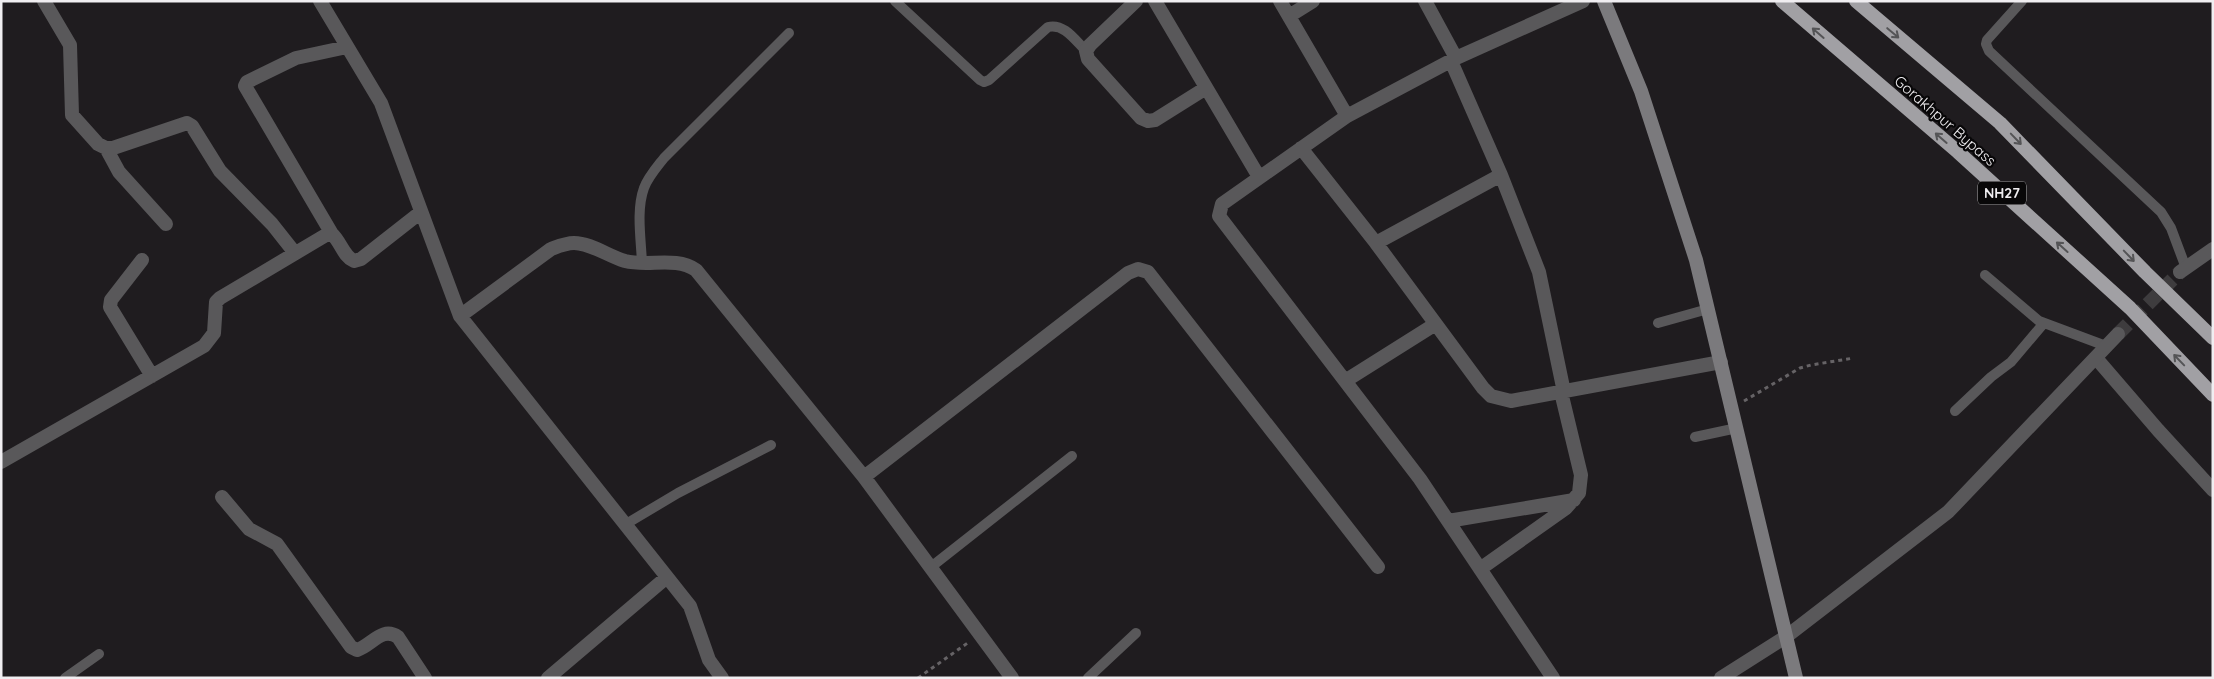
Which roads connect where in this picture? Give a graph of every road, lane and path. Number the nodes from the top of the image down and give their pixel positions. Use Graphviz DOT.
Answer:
graph roads {
  1 [pos="44,1"];
  2 [pos="320,1"];
  3 [pos="895,1"];
  4 [pos="1136,1"];
  5 [pos="1156,1"];
  6 [pos="1280,1"];
  7 [pos="1313,1"];
  8 [pos="1424,1"];
  9 [pos="1583,1"];
  10 [pos="1604,1"];
  11 [pos="1782,1"];
  12 [pos="1856,1"];
  13 [pos="2022,1"];
  14 [pos="1289,16"];
  15 [pos="789,32"];
  16 [pos="348,48"];
  17 [pos="1086,51"];
  18 [pos="1453,59"];
  19 [pos="1206,88"];
  20 [pos="1348,116"];
  21 [pos="106,148"];
  22 [pos="1301,148"];
  23 [pos="1501,175"];
  24 [pos="1259,177"];
  25 [pos="421,212"];
  26 [pos="166,224"];
  27 [pos="332,234"];
  28 [pos="1376,243"];
  29 [pos="2213,248"];
  30 [pos="295,253"];
  31 [pos="142,260"];
  32 [pos="642,262"];
  33 [pos="2183,270"];
  34 [pos="1985,275"];
  35 [pos="1708,309"];
  36 [pos="460,316"];
  37 [pos="1658,323"];
  38 [pos="2044,324"];
  39 [pos="1434,325"];
  40 [pos="2118,334"];
  41 [pos="2213,338"];
  42 [pos="2106,346"];
  43 [pos="1854,358"];
  44 [pos="2096,358"];
  45 [pos="1721,362"];
  46 [pos="152,376"];
  47 [pos="1345,381"];
  48 [pos="1563,392"];
  49 [pos="2213,395"];
  50 [pos="1732,408"];
  51 [pos="1955,411"];
  52 [pos="1737,428"];
  53 [pos="1695,436"];
  54 [pos="771,445"];
  55 [pos="1072,456"];
  56 [pos="1,462"];
  57 [pos="864,477"];
  58 [pos="2213,490"];
  59 [pos="222,497"];
  60 [pos="1574,500"];
  61 [pos="1448,521"];
  62 [pos="626,524"];
  63 [pos="931,567"];
  64 [pos="1378,567"];
  65 [pos="1480,569"];
  66 [pos="667,577"];
  67 [pos="1136,633"];
  68 [pos="980,634"];
  69 [pos="1787,636"];
  70 [pos="99,654"];
  71 [pos="66,678"];
  72 [pos="425,678"];
  73 [pos="548,678"];
  74 [pos="722,678"];
  75 [pos="918,678"];
  76 [pos="1012,678"];
  77 [pos="1088,678"];
  78 [pos="1553,678"];
  79 [pos="1721,678"];
  80 [pos="1796,678"];
  1 -- 21 [label="street"];
  2 -- 16 [label="street"];
  3 -- 17 [label="lane"];
  4 -- 17 [label="street"];
  5 -- 19 [label="street"];
  6 -- 14 [label="street"];
  7 -- 14 [label="street"];
  8 -- 18 [label="street"];
  9 -- 18 [label="street"];
  10 -- 35 [label="main road"];
  49 -- 11 [label="highway, Gorakhpur Bypass / NH27, one-way"];
  12 -- 41 [label="highway, one-way"];
  13 -- 33 [label="lane"];
  14 -- 20 [label="street"];
  15 -- 32 [label="lane"];
  16 -- 25 [label="street"];
  16 -- 27 [label="street"];
  17 -- 19 [label="street"];
  18 -- 20 [label="street"];
  18 -- 23 [label="street"];
  19 -- 24 [label="street"];
  20 -- 22 [label="street"];
  21 -- 26 [label="street"];
  21 -- 30 [label="street"];
  22 -- 24 [label="street"];
  22 -- 28 [label="street"];
  23 -- 28 [label="street"];
  23 -- 48 [label="street"];
  24 -- 47 [label="street"];
  25 -- 27 [label="street"];
  25 -- 36 [label="street"];
  27 -- 30 [label="street"];
  28 -- 39 [label="street"];
  29 -- 33 [label="street"];
  30 -- 46 [label="street"];
  31 -- 46 [label="street"];
  32 -- 36 [label="street"];
  32 -- 57 [label="street"];
  34 -- 38 [label="lane"];
  35 -- 37 [label="lane"];
  35 -- 45 [label="main road"];
  36 -- 62 [label="street"];
  38 -- 42 [label="lane"];
  38 -- 51 [label="lane"];
  39 -- 47 [label="street"];
  39 -- 48 [label="street"];
  40 -- 42 [label="street"];
  42 -- 44 [label="street"];
  43 -- 50 [label="path"];
  44 -- 58 [label="street"];
  44 -- 69 [label="street"];
  45 -- 48 [label="street"];
  45 -- 50 [label="main road"];
  46 -- 56 [label="street"];
  47 -- 61 [label="street"];
  48 -- 60 [label="street"];
  50 -- 52 [label="main road"];
  52 -- 53 [label="lane"];
  52 -- 69 [label="main road"];
  54 -- 62 [label="lane"];
  55 -- 63 [label="lane"];
  57 -- 63 [label="street"];
  57 -- 64 [label="street"];
  59 -- 72 [label="street"];
  60 -- 61 [label="street"];
  60 -- 65 [label="street"];
  61 -- 65 [label="street"];
  62 -- 66 [label="street"];
  63 -- 68 [label="street"];
  65 -- 78 [label="street"];
  66 -- 73 [label="street"];
  66 -- 74 [label="street"];
  67 -- 77 [label="lane"];
  68 -- 75 [label="path"];
  68 -- 76 [label="street"];
  69 -- 79 [label="street"];
  69 -- 80 [label="main road"];
  70 -- 71 [label="lane"];
}
